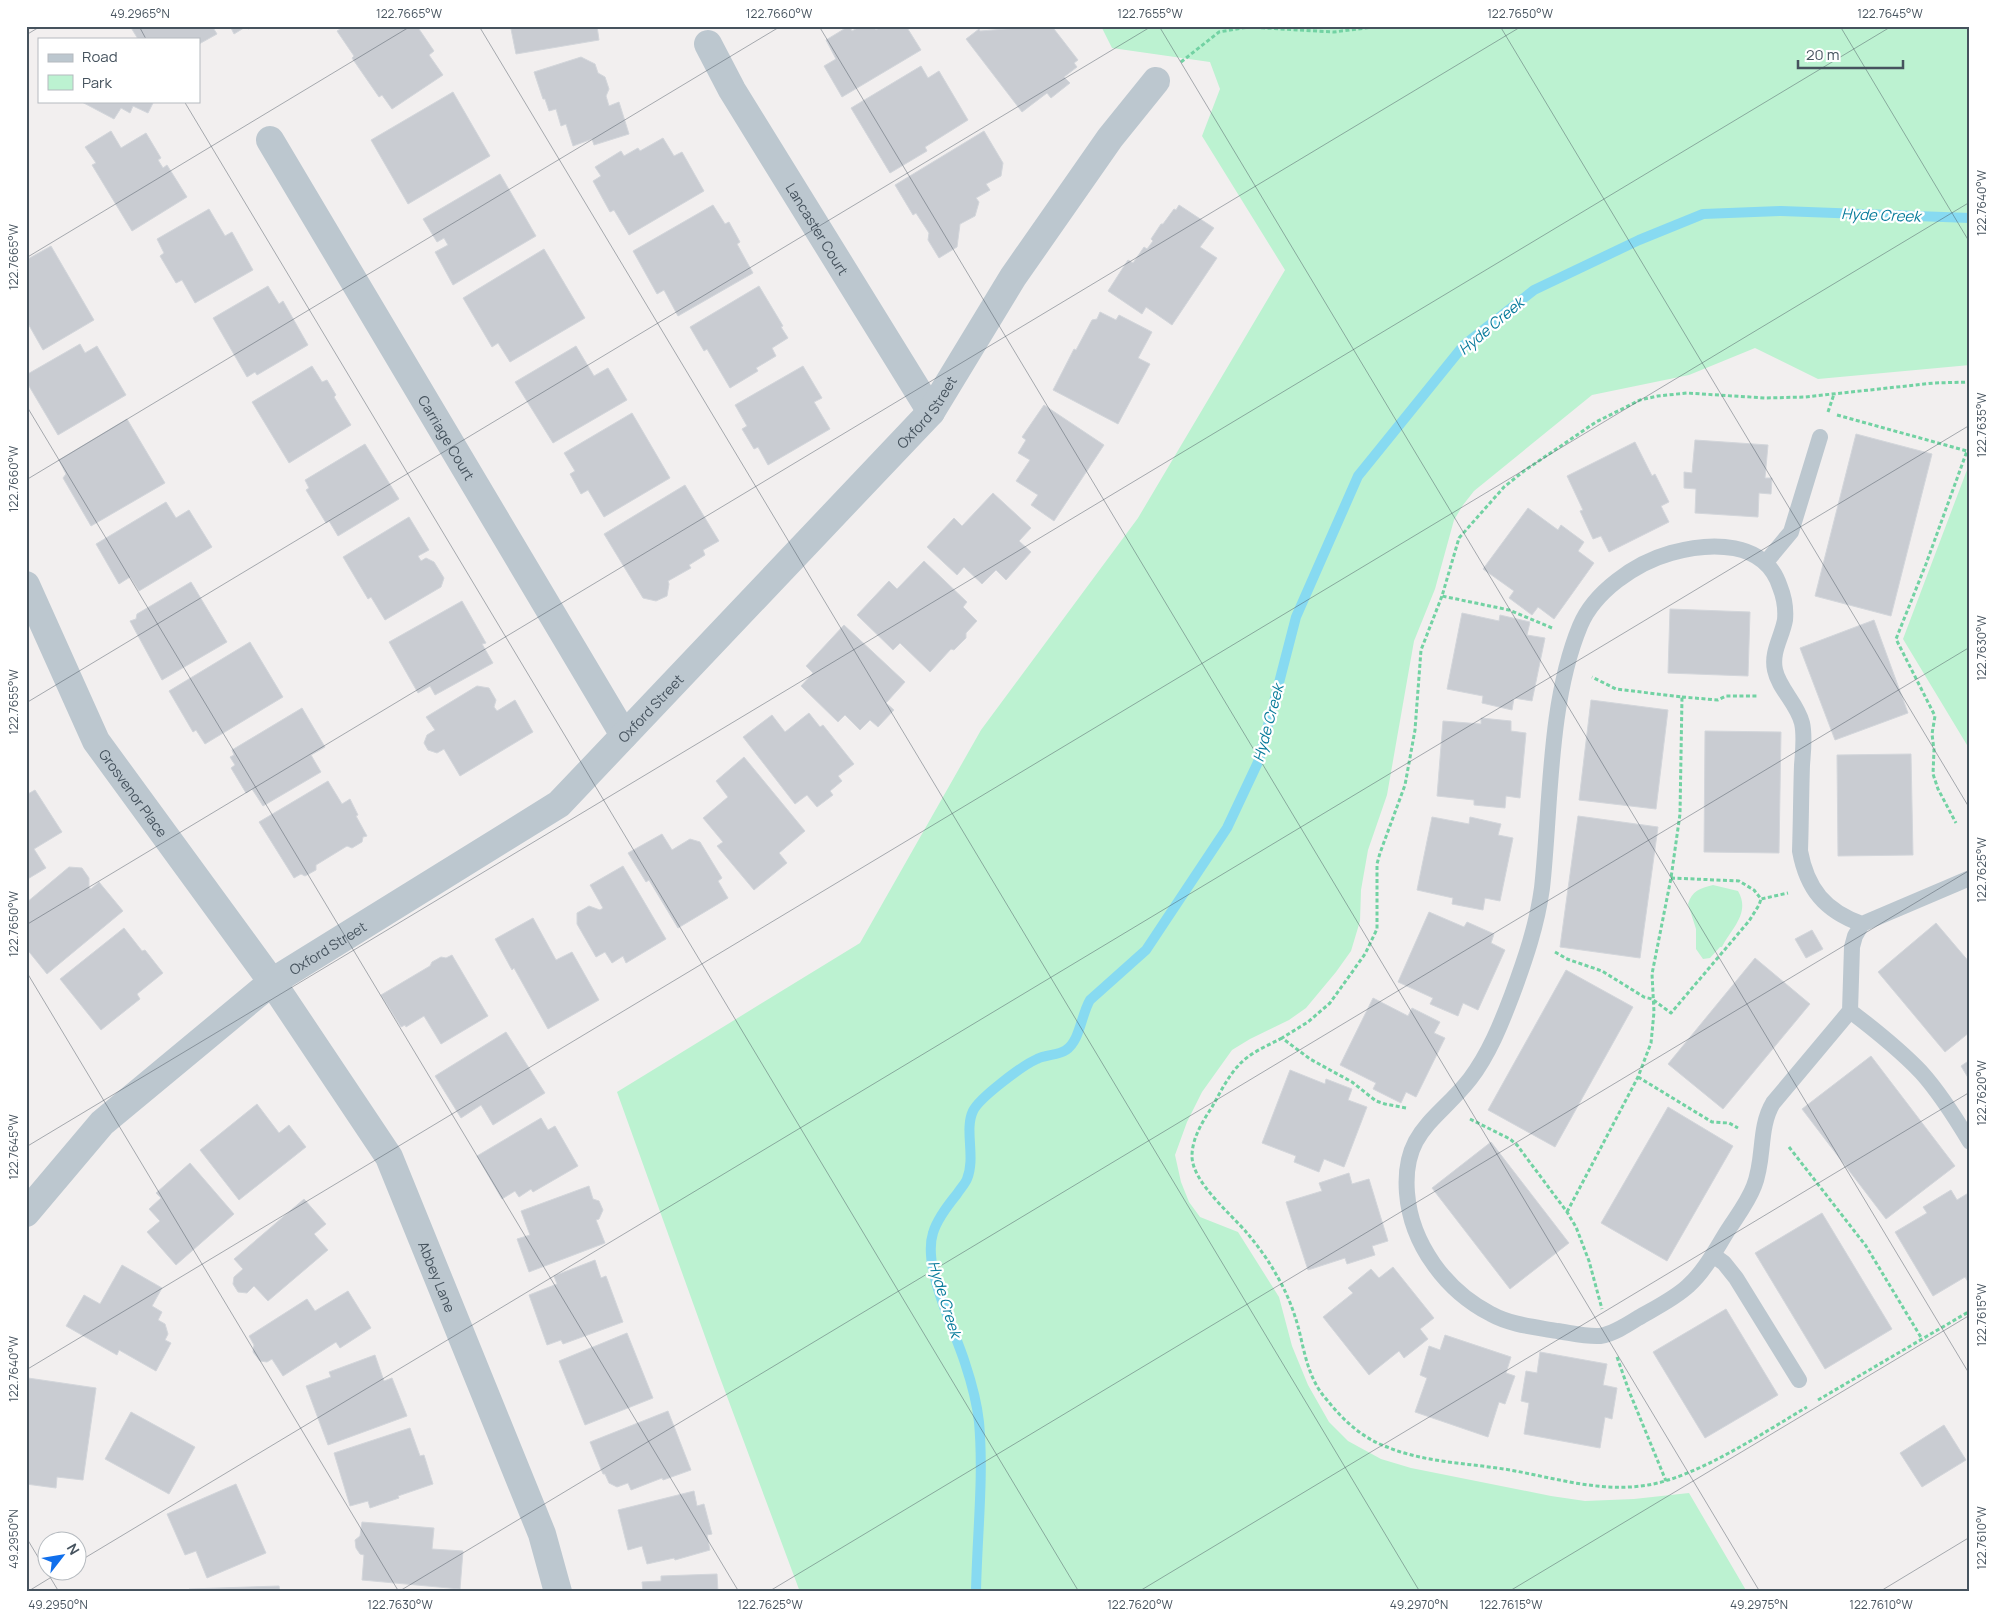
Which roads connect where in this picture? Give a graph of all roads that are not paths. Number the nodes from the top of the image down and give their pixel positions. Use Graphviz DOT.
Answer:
graph roads {
  1 [pos="708,44"];
  2 [pos="1156,81"];
  3 [pos="270,140"];
  4 [pos="930,412"];
  5 [pos="1820,437"];
  6 [pos="1766,562"];
  7 [pos="26,586"];
  8 [pos="624,735"];
  9 [pos="1970,878"];
  10 [pos="1862,924"];
  11 [pos="272,982"];
  12 [pos="1850,1011"];
  13 [pos="1970,1142"];
  14 [pos="26,1212"];
  15 [pos="1713,1255"];
  16 [pos="1799,1380"];
  17 [pos="558,1592"];
  1 -- 4 [label="street, Lancaster Court"];
  2 -- 4 [label="street, Oxford Street"];
  3 -- 8 [label="street, Carriage Court"];
  4 -- 8 [label="street, Oxford Street"];
  5 -- 6 [label="lane"];
  6 -- 10 [label="lane"];
  6 -- 15 [label="lane"];
  7 -- 11 [label="street, Grosvenor Place"];
  8 -- 11 [label="street, Oxford Street"];
  9 -- 10 [label="lane"];
  10 -- 12 [label="lane"];
  11 -- 14 [label="street, Oxford Street"];
  11 -- 17 [label="street, Abbey Lane"];
  12 -- 13 [label="lane"];
  12 -- 15 [label="lane"];
  15 -- 16 [label="lane"];
}
